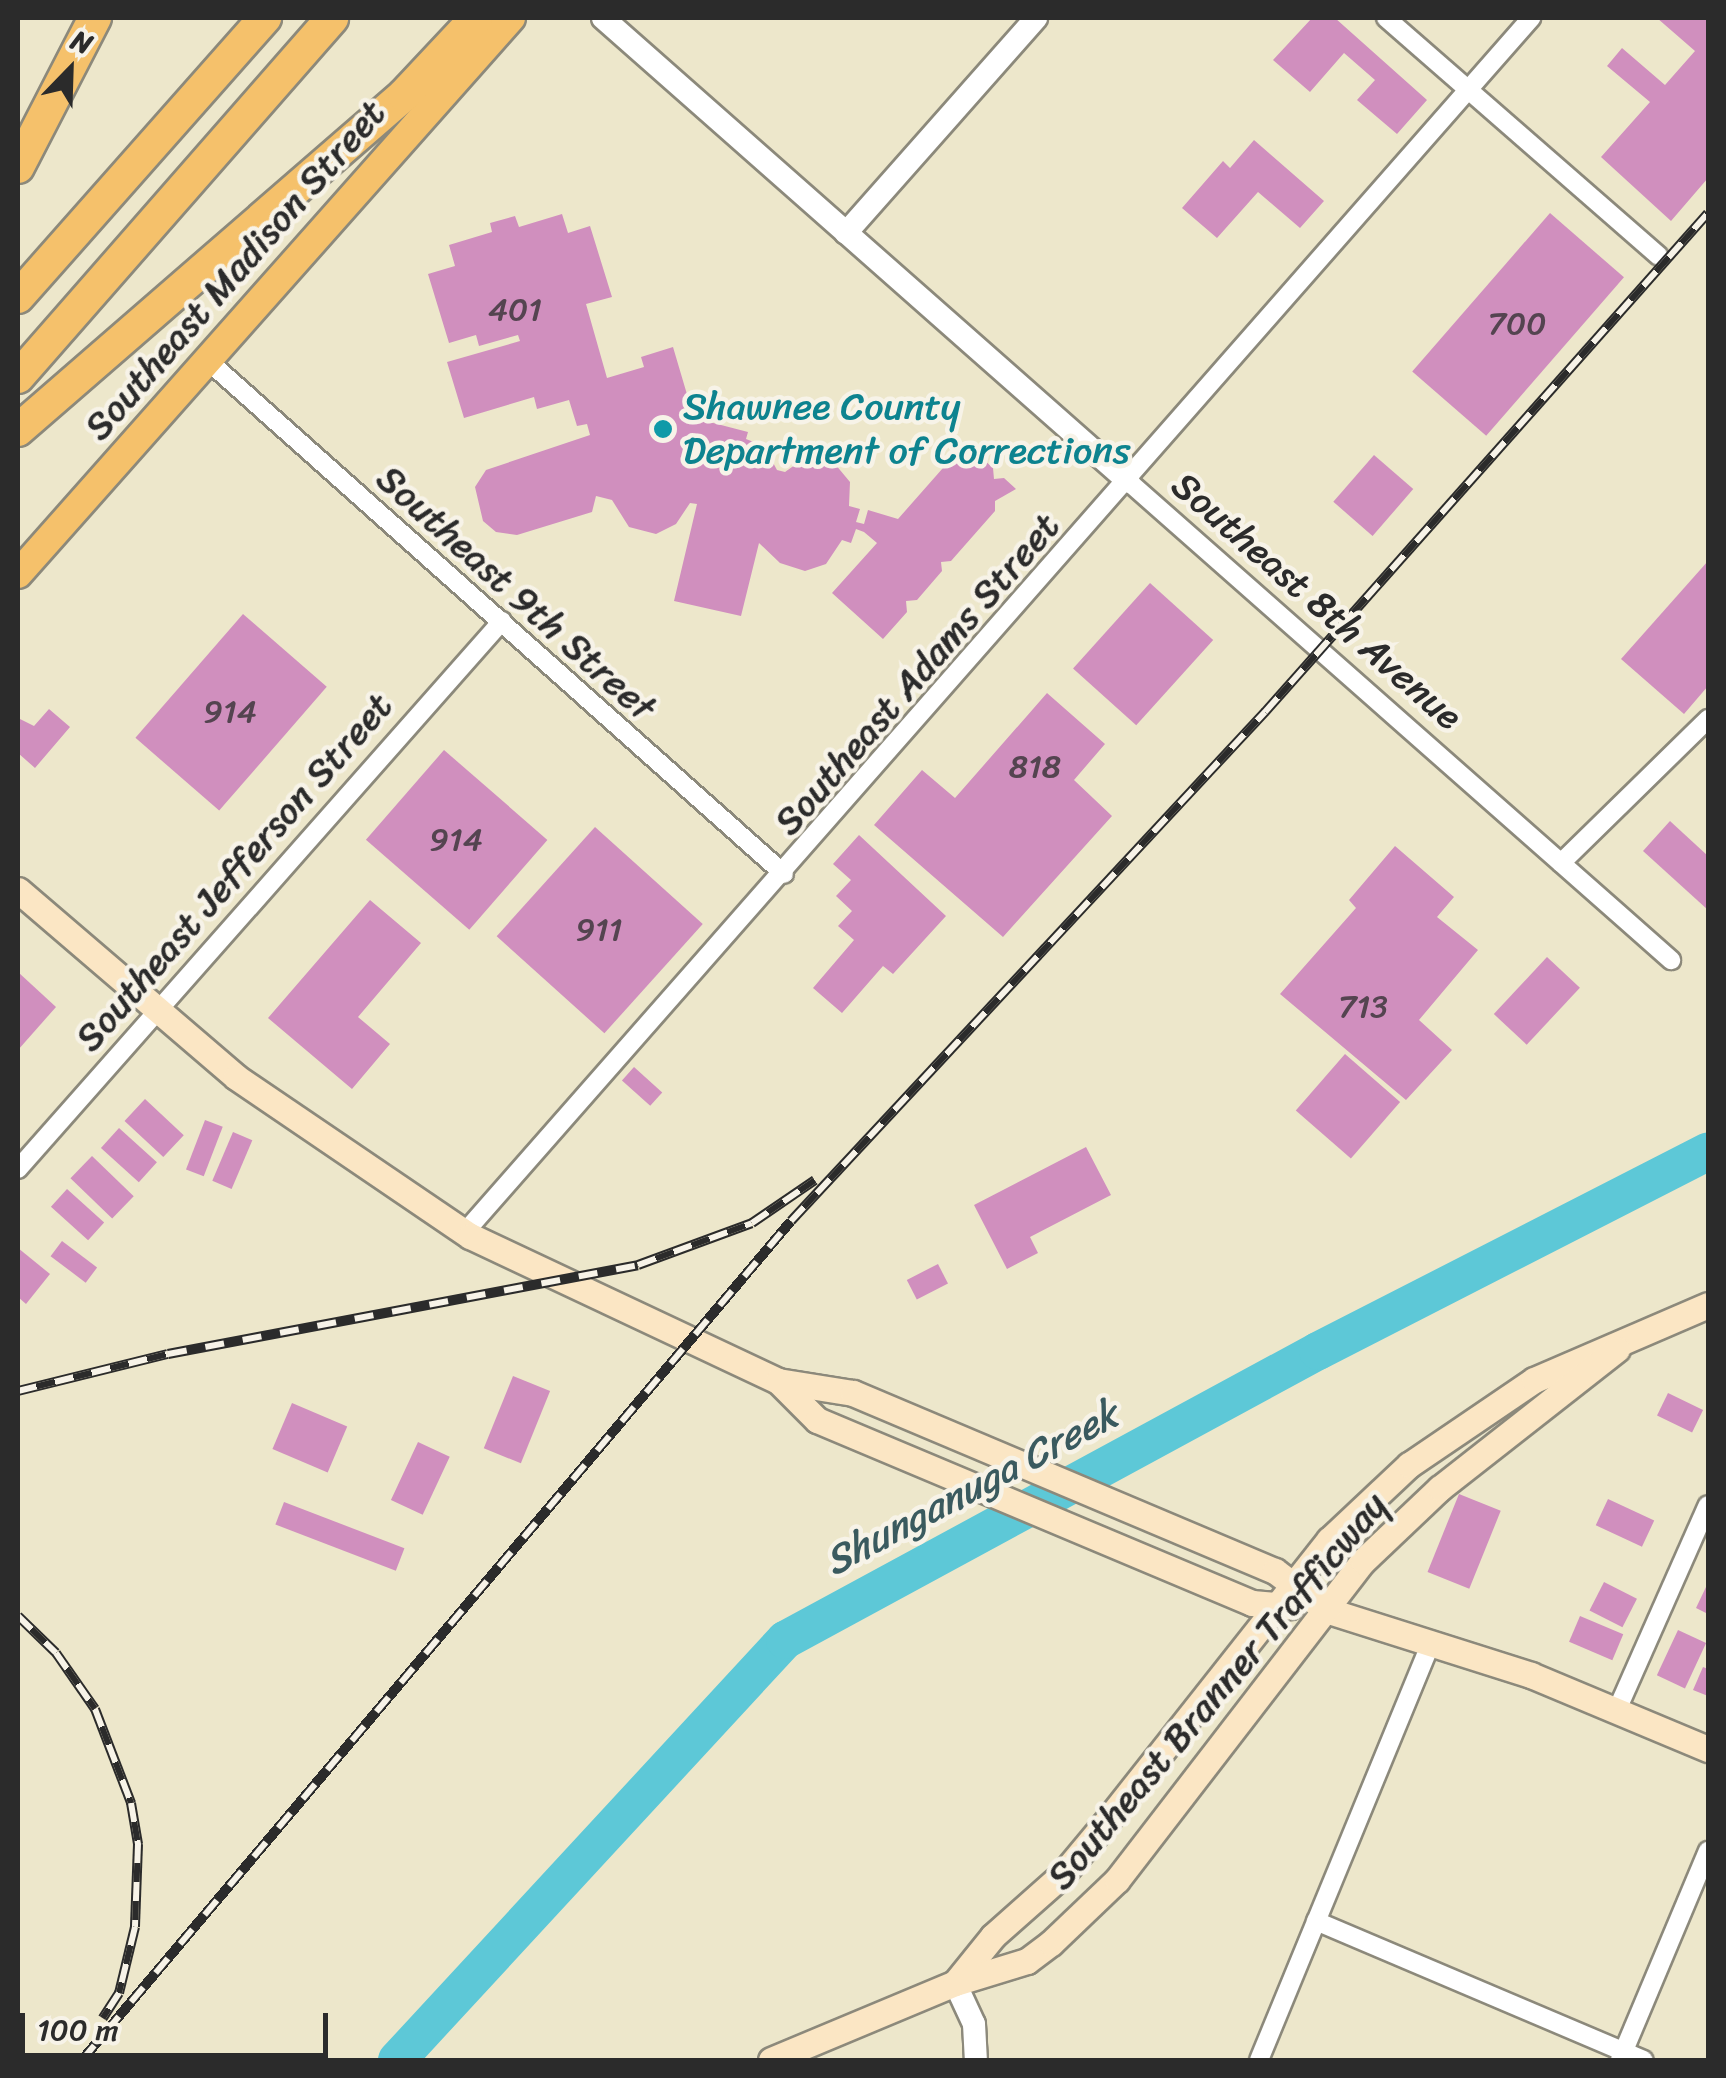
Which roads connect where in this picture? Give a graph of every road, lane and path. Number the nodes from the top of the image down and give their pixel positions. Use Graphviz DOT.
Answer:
graph roads {
  1 [pos="95,18"];
  2 [pos="265,18"];
  3 [pos="332,18"];
  4 [pos="476,18"];
  5 [pos="510,18"];
  6 [pos="603,18"];
  7 [pos="1036,18"];
  8 [pos="1386,18"];
  9 [pos="1531,18"];
  10 [pos="1470,91"];
  11 [pos="18,166"];
  12 [pos="846,233"];
  13 [pos="1659,256"];
  14 [pos="18,297"];
  15 [pos="206,359"];
  16 [pos="18,378"];
  17 [pos="18,430"];
  18 [pos="1129,482"];
  19 [pos="18,574"];
  20 [pos="502,621"];
  21 [pos="1708,720"];
  22 [pos="1561,863"];
  23 [pos="784,874"];
  24 [pos="18,890"];
  25 [pos="1670,960"];
  26 [pos="157,1014"];
  27 [pos="18,1169"];
  28 [pos="465,1232"];
  29 [pos="1708,1305"];
  30 [pos="1617,1349"];
  31 [pos="778,1381"];
  32 [pos="1708,1505"];
  33 [pos="1294,1584"];
  34 [pos="1278,1606"];
  35 [pos="1326,1610"];
  36 [pos="1430,1646"];
  37 [pos="1617,1710"];
  38 [pos="1708,1749"];
  39 [pos="1708,1851"];
  40 [pos="1316,1920"];
  41 [pos="955,1983"];
  42 [pos="1622,2056"];
  43 [pos="771,2060"];
  44 [pos="976,2060"];
  45 [pos="1258,2060"];
  46 [pos="1644,2060"];
  1 -- 11 [label="highway"];
  2 -- 14 [label="highway"];
  3 -- 16 [label="highway"];
  4 -- 17 [label="highway"];
  5 -- 15 [label="main road, Southeast Madison Street"];
  6 -- 12 [label="street, Southeast 8th Avenue"];
  7 -- 12 [label="street"];
  8 -- 10 [label="street"];
  9 -- 10 [label="street, Southeast Adams Street"];
  10 -- 13 [label="street"];
  10 -- 18 [label="street, Southeast Adams Street"];
  12 -- 18 [label="street, Southeast 8th Avenue"];
  15 -- 19 [label="main road, Southeast Madison Street"];
  15 -- 20 [label="street, Southeast 9th Street"];
  18 -- 22 [label="street, Southeast 8th Avenue"];
  18 -- 23 [label="street, Southeast Adams Street"];
  20 -- 23 [label="street, Southeast 9th Street"];
  20 -- 26 [label="street, Southeast Jefferson Street"];
  21 -- 22 [label="street"];
  22 -- 25 [label="street, Southeast 8th Avenue"];
  23 -- 28 [label="street, Southeast Adams Street"];
  24 -- 26 [label="main road"];
  26 -- 27 [label="street, Southeast Jefferson Street"];
  26 -- 28 [label="main road"];
  28 -- 31 [label="main road"];
  29 -- 30 [label="main road, Southeast Branner Trafficway"];
  30 -- 33 [label="main road, Southeast Branner Trafficway"];
  30 -- 35 [label="main road, Southeast Branner Trafficway"];
  31 -- 33 [label="main road"];
  31 -- 34 [label="main road"];
  32 -- 37 [label="street"];
  33 -- 34 [label="main road, Southeast Branner Trafficway"];
  33 -- 35 [label="main road"];
  34 -- 35 [label="main road"];
  34 -- 41 [label="main road, Southeast Branner Trafficway"];
  35 -- 36 [label="main road"];
  35 -- 41 [label="main road, Southeast Branner Trafficway"];
  36 -- 37 [label="main road"];
  36 -- 40 [label="street"];
  37 -- 38 [label="main road"];
  39 -- 42 [label="street"];
  40 -- 42 [label="street"];
  40 -- 45 [label="street"];
  41 -- 43 [label="main road, Southeast Branner Trafficway"];
  41 -- 44 [label="street"];
  42 -- 46 [label="street"];
}
